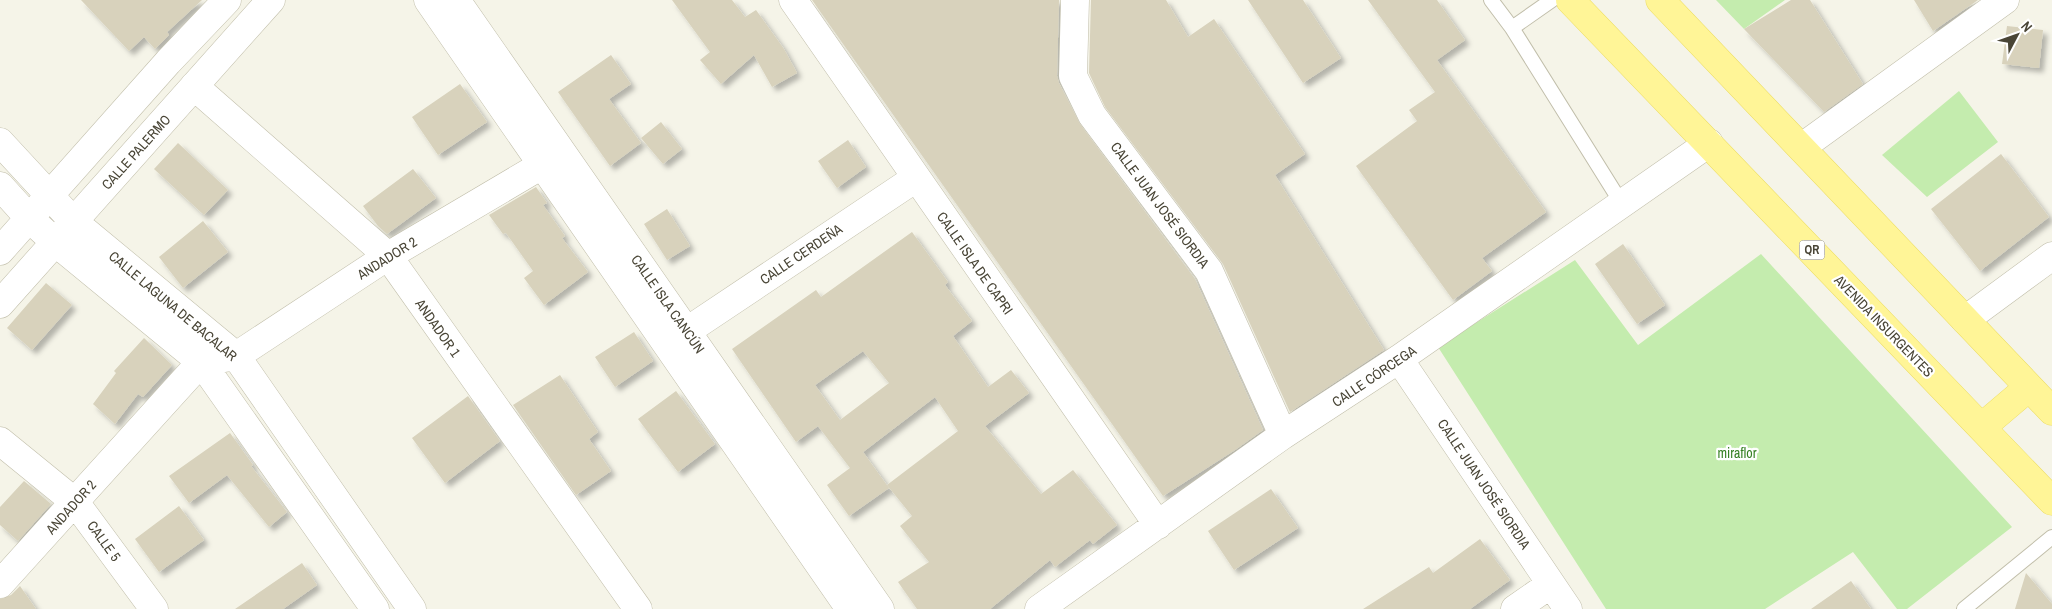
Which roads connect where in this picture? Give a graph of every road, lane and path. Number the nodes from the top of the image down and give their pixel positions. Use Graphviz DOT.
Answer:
graph roads {
  1 [pos="228,0"];
  2 [pos="271,0"];
  3 [pos="428,0"];
  4 [pos="456,0"];
  5 [pos="793,0"];
  6 [pos="1075,0"];
  7 [pos="1491,0"];
  8 [pos="1552,0"];
  9 [pos="1570,0"];
  10 [pos="1660,0"];
  11 [pos="2005,0"];
  12 [pos="1512,28"];
  13 [pos="194,86"];
  14 [pos="0,142"];
  15 [pos="1709,143"];
  16 [pos="1802,148"];
  17 [pos="542,165"];
  18 [pos="916,178"];
  19 [pos="0,186"];
  20 [pos="49,195"];
  21 [pos="1622,204"];
  22 [pos="29,218"];
  23 [pos="74,222"];
  24 [pos="55,242"];
  25 [pos="0,251"];
  26 [pos="388,256"];
  27 [pos="2052,256"];
  28 [pos="0,304"];
  29 [pos="1966,320"];
  30 [pos="675,336"];
  31 [pos="236,356"];
  32 [pos="1400,360"];
  33 [pos="200,362"];
  34 [pos="2029,387"];
  35 [pos="2052,411"];
  36 [pos="1982,427"];
  37 [pos="1283,435"];
  38 [pos="0,441"];
  39 [pos="2052,500"];
  40 [pos="75,502"];
  41 [pos="1158,525"];
  42 [pos="2052,537"];
  43 [pos="0,584"];
  44 [pos="1551,584"];
  45 [pos="154,609"];
  46 [pos="375,609"];
  47 [pos="412,609"];
  48 [pos="638,609"];
  49 [pos="850,609"];
  50 [pos="880,609"];
  51 [pos="1039,609"];
  52 [pos="1514,609"];
  53 [pos="1568,609"];
  54 [pos="1964,609"];
  1 -- 20 [label="street"];
  2 -- 13 [label="street, CALLE PALERMO"];
  3 -- 17 [label="street, CALLE ISLA CANCÚN"];
  4 -- 30 [label="street, CALLE ISLA CANCÚN"];
  5 -- 18 [label="street, CALLE ISLA DE CAPRI"];
  6 -- 37 [label="street, CALLE JUAN JOSÉ SIORDIA"];
  7 -- 12 [label="lane"];
  8 -- 12 [label="lane"];
  9 -- 15 [label="main road, AVENIDA INSURGENTES / QR"];
  10 -- 16 [label="main road"];
  11 -- 16 [label="street"];
  12 -- 21 [label="lane"];
  13 -- 23 [label="street, CALLE PALERMO"];
  13 -- 26 [label="street, ANDADOR 1"];
  14 -- 20 [label="street, CALLE LAGUNA DE BACALAR"];
  15 -- 21 [label="street, CALLE CÓRCEGA"];
  15 -- 36 [label="main road, AVENIDA INSURGENTES / QR"];
  16 -- 29 [label="main road"];
  17 -- 26 [label="street, ANDADOR 2"];
  17 -- 30 [label="street, CALLE ISLA CANCÚN"];
  18 -- 30 [label="street, CALLE CERDEÑA"];
  18 -- 41 [label="street, CALLE ISLA DE CAPRI"];
  19 -- 22 [label="street, CALLE LAGUNA DE BACALAR"];
  20 -- 22 [label="street"];
  20 -- 23 [label="street, CALLE LAGUNA DE BACALAR"];
  21 -- 32 [label="street, CALLE CÓRCEGA"];
  22 -- 24 [label="street, CALLE LAGUNA DE BACALAR"];
  22 -- 25 [label="street"];
  23 -- 24 [label="street, CALLE PALERMO"];
  23 -- 31 [label="street, CALLE LAGUNA DE BACALAR"];
  24 -- 28 [label="street, CALLE PALERMO"];
  24 -- 33 [label="street, CALLE LAGUNA DE BACALAR"];
  26 -- 31 [label="street, ANDADOR 2"];
  26 -- 48 [label="street, ANDADOR 1"];
  27 -- 29 [label="street"];
  29 -- 34 [label="main road"];
  30 -- 49 [label="street, CALLE ISLA CANCÚN"];
  30 -- 50 [label="street, CALLE ISLA CANCÚN"];
  31 -- 33 [label="street"];
  31 -- 47 [label="street, CALLE LAGUNA DE BACALAR"];
  32 -- 37 [label="street, CALLE CÓRCEGA"];
  32 -- 44 [label="street, CALLE JUAN JOSÉ SIORDIA"];
  33 -- 40 [label="street, ANDADOR 2"];
  33 -- 46 [label="street, CALLE LAGUNA DE BACALAR"];
  34 -- 35 [label="main road"];
  34 -- 36 [label="main road"];
  36 -- 39 [label="main road, AVENIDA INSURGENTES / QR"];
  37 -- 41 [label="street, CALLE CÓRCEGA"];
  38 -- 40 [label="street, CALLE 5"];
  40 -- 43 [label="street, ANDADOR 2"];
  40 -- 45 [label="street, CALLE 5"];
  41 -- 51 [label="street, CALLE CÓRCEGA"];
  42 -- 54 [label="lane"];
  44 -- 52 [label="street"];
  44 -- 53 [label="street, CALLE JUAN JOSÉ SIORDIA"];
}
